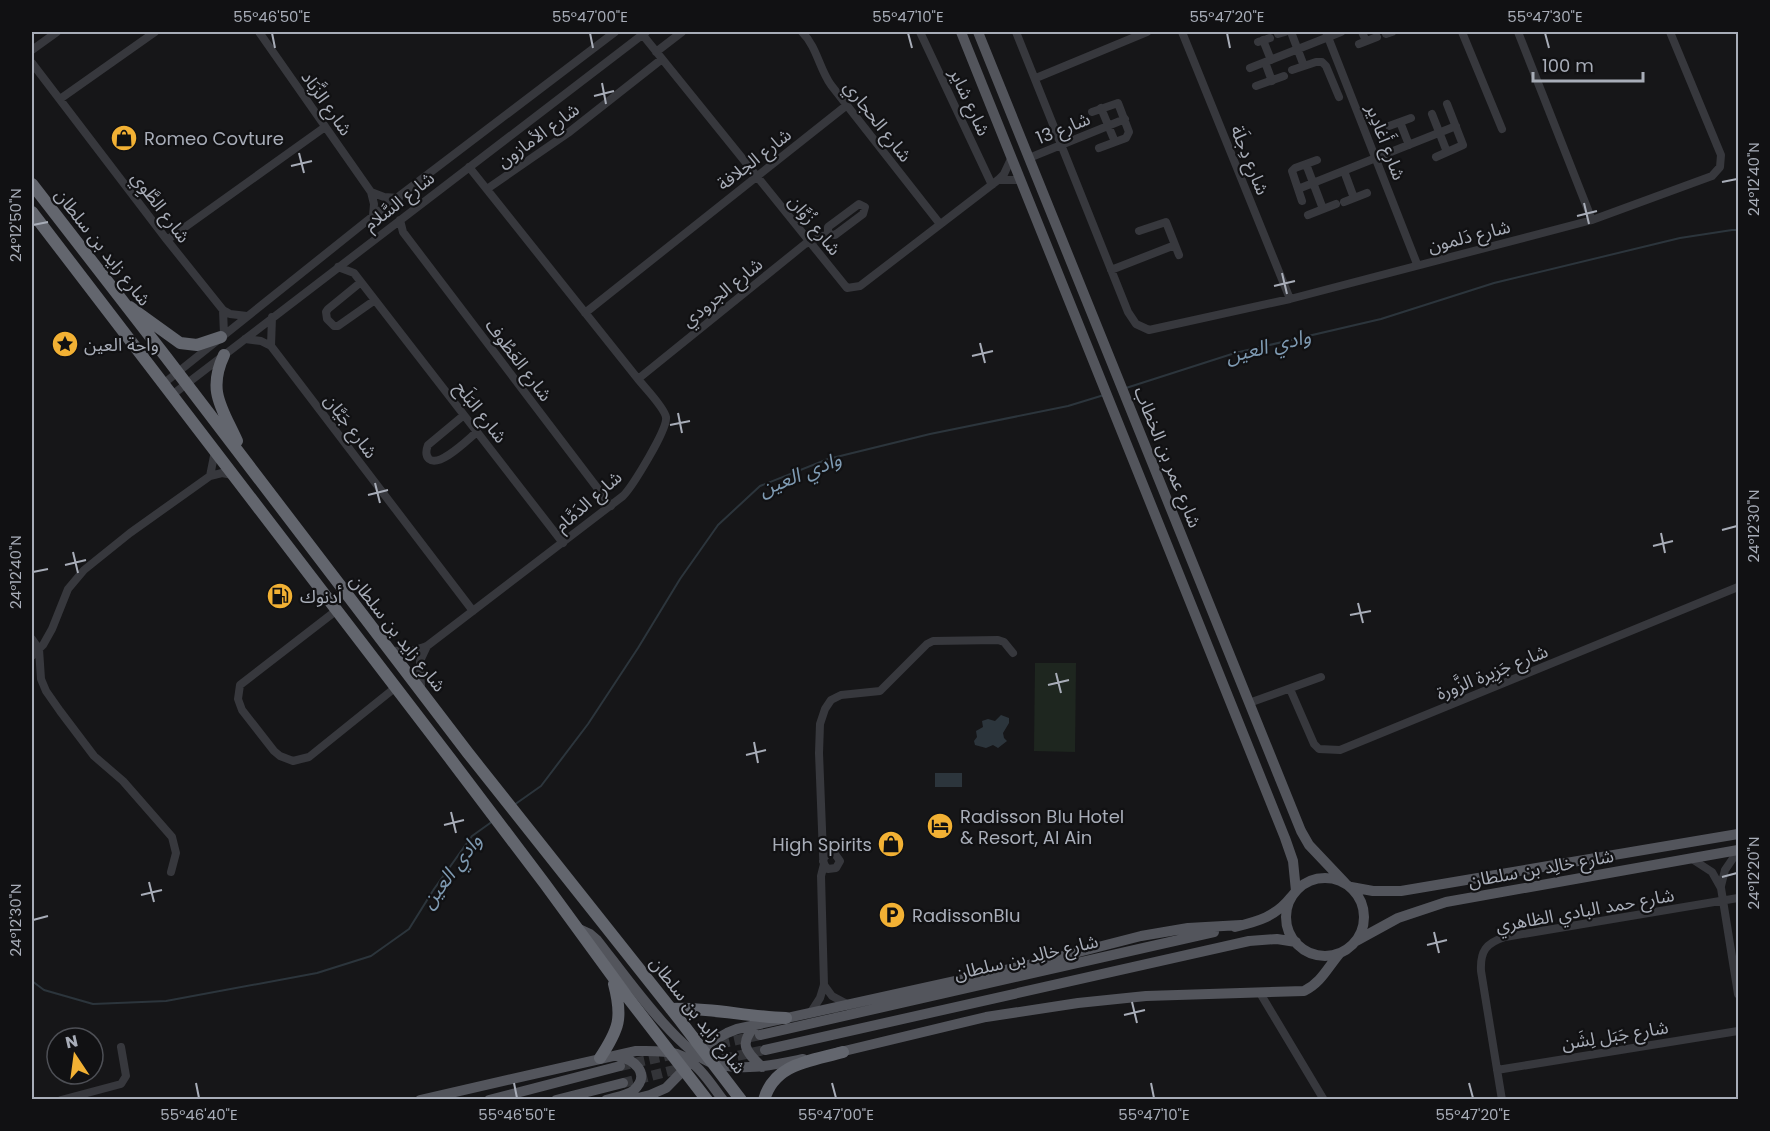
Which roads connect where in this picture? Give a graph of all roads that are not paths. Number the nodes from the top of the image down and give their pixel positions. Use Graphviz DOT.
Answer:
graph roads {
  1 [pos="57,32"];
  2 [pos="154,32"];
  3 [pos="259,32"];
  4 [pos="615,32"];
  5 [pos="682,32"];
  6 [pos="802,32"];
  7 [pos="920,32"];
  8 [pos="960,32"];
  9 [pos="978,32"];
  10 [pos="1016,32"];
  11 [pos="1148,32"];
  12 [pos="1182,32"];
  13 [pos="1291,32"];
  14 [pos="1341,32"];
  15 [pos="1362,32"];
  16 [pos="1462,32"];
  17 [pos="1518,32"];
  18 [pos="1670,32"];
  19 [pos="644,33"];
  20 [pos="1327,34"];
  21 [pos="1377,37"];
  22 [pos="1264,40"];
  23 [pos="1298,49"];
  24 [pos="32,50"];
  25 [pos="656,52"];
  26 [pos="662,60"];
  27 [pos="1268,61"];
  28 [pos="32,63"];
  29 [pos="1304,66"];
  30 [pos="1250,68"];
  31 [pos="1292,70"];
  32 [pos="1284,76"];
  33 [pos="1036,78"];
  34 [pos="1272,81"];
  35 [pos="1256,86"];
  36 [pos="1339,97"];
  37 [pos="60,99"];
  38 [pos="1447,104"];
  39 [pos="847,105"];
  40 [pos="1101,108"];
  41 [pos="1092,112"];
  42 [pos="1432,114"];
  43 [pos="1411,118"];
  44 [pos="1125,119"];
  45 [pos="1400,122"];
  46 [pos="1108,126"];
  47 [pos="1389,126"];
  48 [pos="1456,126"];
  49 [pos="325,127"];
  50 [pos="1502,129"];
  51 [pos="1439,133"];
  52 [pos="1115,142"];
  53 [pos="1061,145"];
  54 [pos="1409,145"];
  55 [pos="1099,148"];
  56 [pos="1447,152"];
  57 [pos="1436,157"];
  58 [pos="1029,158"];
  59 [pos="1011,159"];
  60 [pos="1376,159"];
  61 [pos="1317,160"];
  62 [pos="1306,164"];
  63 [pos="469,166"];
  64 [pos="1344,171"];
  65 [pos="756,176"];
  66 [pos="1020,180"];
  67 [pos="995,182"];
  68 [pos="1313,183"];
  69 [pos="32,184"];
  70 [pos="487,189"];
  71 [pos="1298,189"];
  72 [pos="371,192"];
  73 [pos="1367,194"];
  74 [pos="399,198"];
  75 [pos="1354,198"];
  76 [pos="1302,201"];
  77 [pos="1323,209"];
  78 [pos="32,212"];
  79 [pos="1308,215"];
  80 [pos="373,216"];
  81 [pos="400,220"];
  82 [pos="1592,220"];
  83 [pos="940,224"];
  84 [pos="387,230"];
  85 [pos="1139,231"];
  86 [pos="403,232"];
  87 [pos="828,234"];
  88 [pos="167,240"];
  89 [pos="810,241"];
  90 [pos="1175,245"];
  91 [pos="354,255"];
  92 [pos="1179,255"];
  93 [pos="1417,264"];
  94 [pos="338,267"];
  95 [pos="1111,270"];
  96 [pos="354,273"];
  97 [pos="361,282"];
  98 [pos="1290,299"];
  99 [pos="375,300"];
  100 [pos="124,304"];
  101 [pos="223,310"];
  102 [pos="585,313"];
  103 [pos="247,316"];
  104 [pos="272,317"];
  105 [pos="222,336"];
  106 [pos="245,339"];
  107 [pos="271,346"];
  108 [pos="224,355"];
  109 [pos="178,372"];
  110 [pos="638,379"];
  111 [pos="163,384"];
  112 [pos="187,384"];
  113 [pos="172,395"];
  114 [pos="464,416"];
  115 [pos="477,432"];
  116 [pos="215,451"];
  117 [pos="242,457"];
  118 [pos="234,475"];
  119 [pos="210,476"];
  120 [pos="611,506"];
  121 [pos="563,543"];
  122 [pos="1738,588"];
  123 [pos="337,610"];
  124 [pos="473,611"];
  125 [pos="32,639"];
  126 [pos="427,646"];
  127 [pos="39,649"];
  128 [pos="390,651"];
  129 [pos="1013,653"];
  130 [pos="32,656"];
  131 [pos="1320,677"];
  132 [pos="396,687"];
  133 [pos="1290,688"];
  134 [pos="421,692"];
  135 [pos="1249,704"];
  136 [pos="1738,834"];
  137 [pos="823,839"];
  138 [pos="1738,851"];
  139 [pos="835,854"];
  140 [pos="1692,859"];
  141 [pos="826,865"];
  142 [pos="171,872"];
  143 [pos="1348,885"];
  144 [pos="1721,888"];
  145 [pos="1294,894"];
  146 [pos="1738,898"];
  147 [pos="1723,901"];
  148 [pos="1242,925"];
  149 [pos="577,928"];
  150 [pos="1356,941"];
  151 [pos="1296,942"];
  152 [pos="1340,953"];
  153 [pos="611,974"];
  154 [pos="824,985"];
  155 [pos="1260,993"];
  156 [pos="1738,994"];
  157 [pos="847,1004"];
  158 [pos="671,1009"];
  159 [pos="811,1012"];
  160 [pos="786,1018"];
  161 [pos="759,1029"];
  162 [pos="1738,1031"];
  163 [pos="121,1047"];
  164 [pos="765,1050"];
  165 [pos="843,1052"];
  166 [pos="671,1053"];
  167 [pos="606,1056"];
  168 [pos="693,1059"];
  169 [pos="712,1063"];
  170 [pos="620,1066"];
  171 [pos="762,1067"];
  172 [pos="1497,1070"];
  173 [pos="623,1083"];
  174 [pos="61,1100"];
  175 [pos="420,1100"];
  176 [pos="489,1100"];
  177 [pos="556,1100"];
  178 [pos="606,1100"];
  179 [pos="630,1100"];
  180 [pos="706,1100"];
  181 [pos="723,1100"];
  182 [pos="741,1100"];
  183 [pos="764,1100"];
  184 [pos="1324,1100"];
  185 [pos="1502,1100"];
  1 -- 24 [label="street"];
  2 -- 37 [label="street"];
  3 -- 49 [label="street, شارع الزَّبَاد"];
  4 -- 74 [label="street, شارع السَّلام"];
  5 -- 25 [label="street"];
  6 -- 39 [label="street, شارع الحجاري"];
  7 -- 67 [label="street, شارع شاير"];
  8 -- 59 [label="main road, شارع عمر بن الخطاب"];
  9 -- 58 [label="main road, شارع عمر بن الخطاب"];
  10 -- 33 [label="street, شارع دَلمون"];
  11 -- 33 [label="street"];
  12 -- 98 [label="street, شارع دِجلَة"];
  13 -- 23 [label="street"];
  14 -- 20 [label="street"];
  15 -- 21 [label="street"];
  16 -- 50 [label="street"];
  17 -- 82 [label="street"];
  18 -- 82 [label="street, شارع دَلمون"];
  19 -- 25 [label="street, شارع زُوَّان"];
  19 -- 63 [label="street, شارع السَّلام"];
  20 -- 23 [label="street"];
  20 -- 60 [label="street, شارع أَغادِير"];
  22 -- 27 [label="street"];
  23 -- 27 [label="street"];
  23 -- 29 [label="street"];
  25 -- 26 [label="street, شارع زُوَّان"];
  26 -- 65 [label="street, شارع زُوَّان"];
  26 -- 70 [label="street, شارع الأمازون"];
  27 -- 30 [label="street"];
  27 -- 34 [label="street"];
  28 -- 37 [label="street, شارع الطَّوِي"];
  29 -- 31 [label="street"];
  29 -- 36 [label="street"];
  32 -- 34 [label="street"];
  33 -- 53 [label="street, شارع دَلمون"];
  34 -- 35 [label="street"];
  37 -- 88 [label="street, شارع الطَّوِي"];
  38 -- 48 [label="street"];
  39 -- 65 [label="street, شارع الجلافة"];
  39 -- 83 [label="street, شارع الحجاري"];
  40 -- 41 [label="street, شارع 13"];
  40 -- 44 [label="street, شارع 13"];
  40 -- 46 [label="street, شارع 13"];
  42 -- 51 [label="street"];
  43 -- 45 [label="street"];
  44 -- 46 [label="street, شارع 13"];
  44 -- 52 [label="street, شارع 13"];
  45 -- 47 [label="street"];
  45 -- 54 [label="street"];
  46 -- 52 [label="street, شارع 13"];
  46 -- 53 [label="street, شارع 13"];
  48 -- 51 [label="street"];
  48 -- 56 [label="street"];
  49 -- 72 [label="street, شارع الزَّبَاد"];
  49 -- 88 [label="street"];
  51 -- 54 [label="street"];
  51 -- 56 [label="street"];
  52 -- 55 [label="street, شارع 13"];
  53 -- 58 [label="street, شارع 13"];
  53 -- 95 [label="street, شارع دَلمون"];
  54 -- 60 [label="street"];
  56 -- 57 [label="street"];
  58 -- 135 [label="main road, شارع عمر بن الخطاب"];
  59 -- 66 [label="main road, شارع عمر بن الخطاب"];
  59 -- 67 [label="street, شارع زُوَّان"];
  60 -- 64 [label="street"];
  60 -- 93 [label="street, شارع أَغادِير"];
  61 -- 62 [label="street"];
  62 -- 68 [label="street"];
  62 -- 71 [label="street"];
  63 -- 70 [label="street, شارع الدَمَّام"];
  63 -- 81 [label="street, شارع السَّلام"];
  64 -- 68 [label="street"];
  64 -- 75 [label="street"];
  65 -- 89 [label="street, شارع زُوَّان"];
  65 -- 102 [label="street, شارع الجلافة"];
  66 -- 67 [label="street"];
  66 -- 145 [label="main road, شارع عمر بن الخطاب"];
  67 -- 83 [label="street, شارع زُوَّان"];
  68 -- 71 [label="street"];
  68 -- 77 [label="street"];
  69 -- 100 [label="highway, شارع زايد بن سلطان"];
  70 -- 102 [label="street, شارع الدَمَّام"];
  71 -- 76 [label="street"];
  72 -- 74 [label="street"];
  72 -- 80 [label="street"];
  73 -- 75 [label="street"];
  74 -- 80 [label="street, شارع السَّلام"];
  75 -- 77 [label="street"];
  77 -- 79 [label="street"];
  78 -- 111 [label="highway, شارع زايد بن سلطان"];
  80 -- 103 [label="street, شارع السَّلام"];
  81 -- 84 [label="street, شارع السَّلام"];
  81 -- 86 [label="street, شارع العَطُوف"];
  82 -- 93 [label="street, شارع دَلمون"];
  83 -- 89 [label="street, شارع زُوَّان"];
  84 -- 86 [label="street"];
  84 -- 91 [label="street, شارع السَّلام"];
  85 -- 90 [label="street"];
  86 -- 120 [label="street, شارع العَطُوف"];
  87 -- 87 [label="street, شارع الجرودي"];
  87 -- 89 [label="street, شارع الجرودي"];
  88 -- 101 [label="street, شارع الطَّوِي"];
  89 -- 110 [label="street, شارع الجرودي"];
  90 -- 92 [label="street"];
  90 -- 95 [label="street"];
  91 -- 94 [label="street, شارع السَّلام"];
  91 -- 96 [label="street"];
  93 -- 98 [label="street, شارع دَلمون"];
  94 -- 96 [label="street"];
  94 -- 104 [label="street, شارع السَّلام"];
  95 -- 98 [label="street, شارع دَلمون"];
  96 -- 97 [label="street, شارع البَلَح"];
  97 -- 99 [label="street, شارع البَلَح"];
  97 -- 99 [label="street"];
  99 -- 114 [label="street, شارع البَلَح"];
  100 -- 105 [label="highway"];
  100 -- 109 [label="highway, شارع زايد بن سلطان"];
  101 -- 103 [label="street"];
  101 -- 105 [label="street"];
  102 -- 110 [label="street, شارع الدَمَّام"];
  103 -- 105 [label="street, شارع السَّلام"];
  104 -- 106 [label="street, شارع السَّلام"];
  104 -- 107 [label="street"];
  105 -- 109 [label="street, شارع السَّلام"];
  106 -- 107 [label="street"];
  106 -- 108 [label="street, شارع السَّلام"];
  107 -- 124 [label="street, شارع جَيَّان"];
  108 -- 112 [label="street, شارع السَّلام"];
  108 -- 117 [label="highway"];
  109 -- 111 [label="street, شارع السَّلام"];
  109 -- 112 [label="highway, شارع زايد بن سلطان"];
  110 -- 120 [label="street, شارع الدَمَّام"];
  111 -- 113 [label="highway, شارع زايد بن سلطان"];
  112 -- 113 [label="street, شارع السَّلام"];
  112 -- 117 [label="highway, شارع زايد بن سلطان"];
  113 -- 116 [label="highway, شارع زايد بن سلطان"];
  114 -- 115 [label="street, شارع البَلَح"];
  114 -- 115 [label="street"];
  115 -- 121 [label="street, شارع البَلَح"];
  116 -- 118 [label="highway, شارع زايد بن سلطان"];
  116 -- 119 [label="street"];
  117 -- 128 [label="highway, شارع زايد بن سلطان"];
  118 -- 119 [label="street"];
  118 -- 123 [label="highway, شارع زايد بن سلطان"];
  119 -- 127 [label="street"];
  120 -- 121 [label="street, شارع الدَمَّام"];
  121 -- 124 [label="street, شارع الدَمَّام"];
  122 -- 133 [label="street, شارع جَزِيرة الزَّورة"];
  123 -- 132 [label="highway, شارع زايد بن سلطان"];
  123 -- 132 [label="street"];
  124 -- 126 [label="street, شارع الدَمَّام"];
  125 -- 127 [label="street"];
  126 -- 128 [label="street, شارع الدَمَّام"];
  126 -- 134 [label="street"];
  127 -- 130 [label="street"];
  127 -- 142 [label="street"];
  128 -- 134 [label="highway, شارع زايد بن سلطان"];
  129 -- 137 [label="street"];
  131 -- 133 [label="street"];
  132 -- 149 [label="highway, شارع زايد بن سلطان"];
  133 -- 135 [label="street"];
  134 -- 158 [label="highway, شارع زايد بن سلطان"];
  135 -- 143 [label="main road, شارع عمر بن الخطاب"];
  136 -- 143 [label="main road, شارع خالِد بن سلطان"];
  137 -- 139 [label="street"];
  137 -- 141 [label="street"];
  138 -- 140 [label="main road, شارع خالِد بن سلطان"];
  138 -- 144 [label="street"];
  139 -- 141 [label="street"];
  139 -- 141 [label="street"];
  140 -- 144 [label="street"];
  140 -- 150 [label="main road, شارع خالِد بن سلطان"];
  141 -- 154 [label="street"];
  143 -- 145 [label="main road"];
  143 -- 150 [label="main road"];
  144 -- 147 [label="street"];
  145 -- 148 [label="main road, شارع خالِد بن سلطان"];
  145 -- 151 [label="main road"];
  146 -- 147 [label="street, شارع حمد البادي الظاهري"];
  147 -- 156 [label="street"];
  147 -- 172 [label="street, شارع حمد البادي الظاهري"];
  148 -- 157 [label="main road"];
  148 -- 161 [label="main road, شارع خالِد بن سلطان"];
  149 -- 153 [label="highway, شارع زايد بن سلطان"];
  149 -- 168 [label="main road"];
  150 -- 152 [label="main road"];
  151 -- 152 [label="main road"];
  151 -- 164 [label="main road, شارع خالِد بن سلطان"];
  152 -- 155 [label="main road"];
  153 -- 166 [label="highway, شارع زايد بن سلطان"];
  153 -- 167 [label="highway"];
  154 -- 157 [label="street"];
  154 -- 159 [label="street"];
  155 -- 165 [label="main road"];
  155 -- 184 [label="street"];
  157 -- 159 [label="main road"];
  158 -- 160 [label="highway"];
  158 -- 168 [label="highway, شارع زايد بن سلطان"];
  159 -- 160 [label="main road"];
  160 -- 161 [label="main road"];
  161 -- 168 [label="main road"];
  161 -- 171 [label="main road"];
  162 -- 172 [label="street, شارع جَبَل لِشَن"];
  163 -- 174 [label="street"];
  165 -- 171 [label="main road"];
  165 -- 183 [label="highway"];
  166 -- 167 [label="main road"];
  166 -- 168 [label="highway, شارع زايد بن سلطان"];
  167 -- 175 [label="main road"];
  167 -- 178 [label="main road"];
  168 -- 169 [label="highway, شارع زايد بن سلطان"];
  168 -- 179 [label="main road"];
  168 -- 180 [label="highway, شارع زايد بن سلطان"];
  168 -- 181 [label="main road"];
  169 -- 171 [label="main road"];
  169 -- 182 [label="highway, شارع زايد بن سلطان"];
  170 -- 176 [label="main road"];
  172 -- 185 [label="street, شارع حمد البادي الظاهري"];
  173 -- 177 [label="main road"];
}
